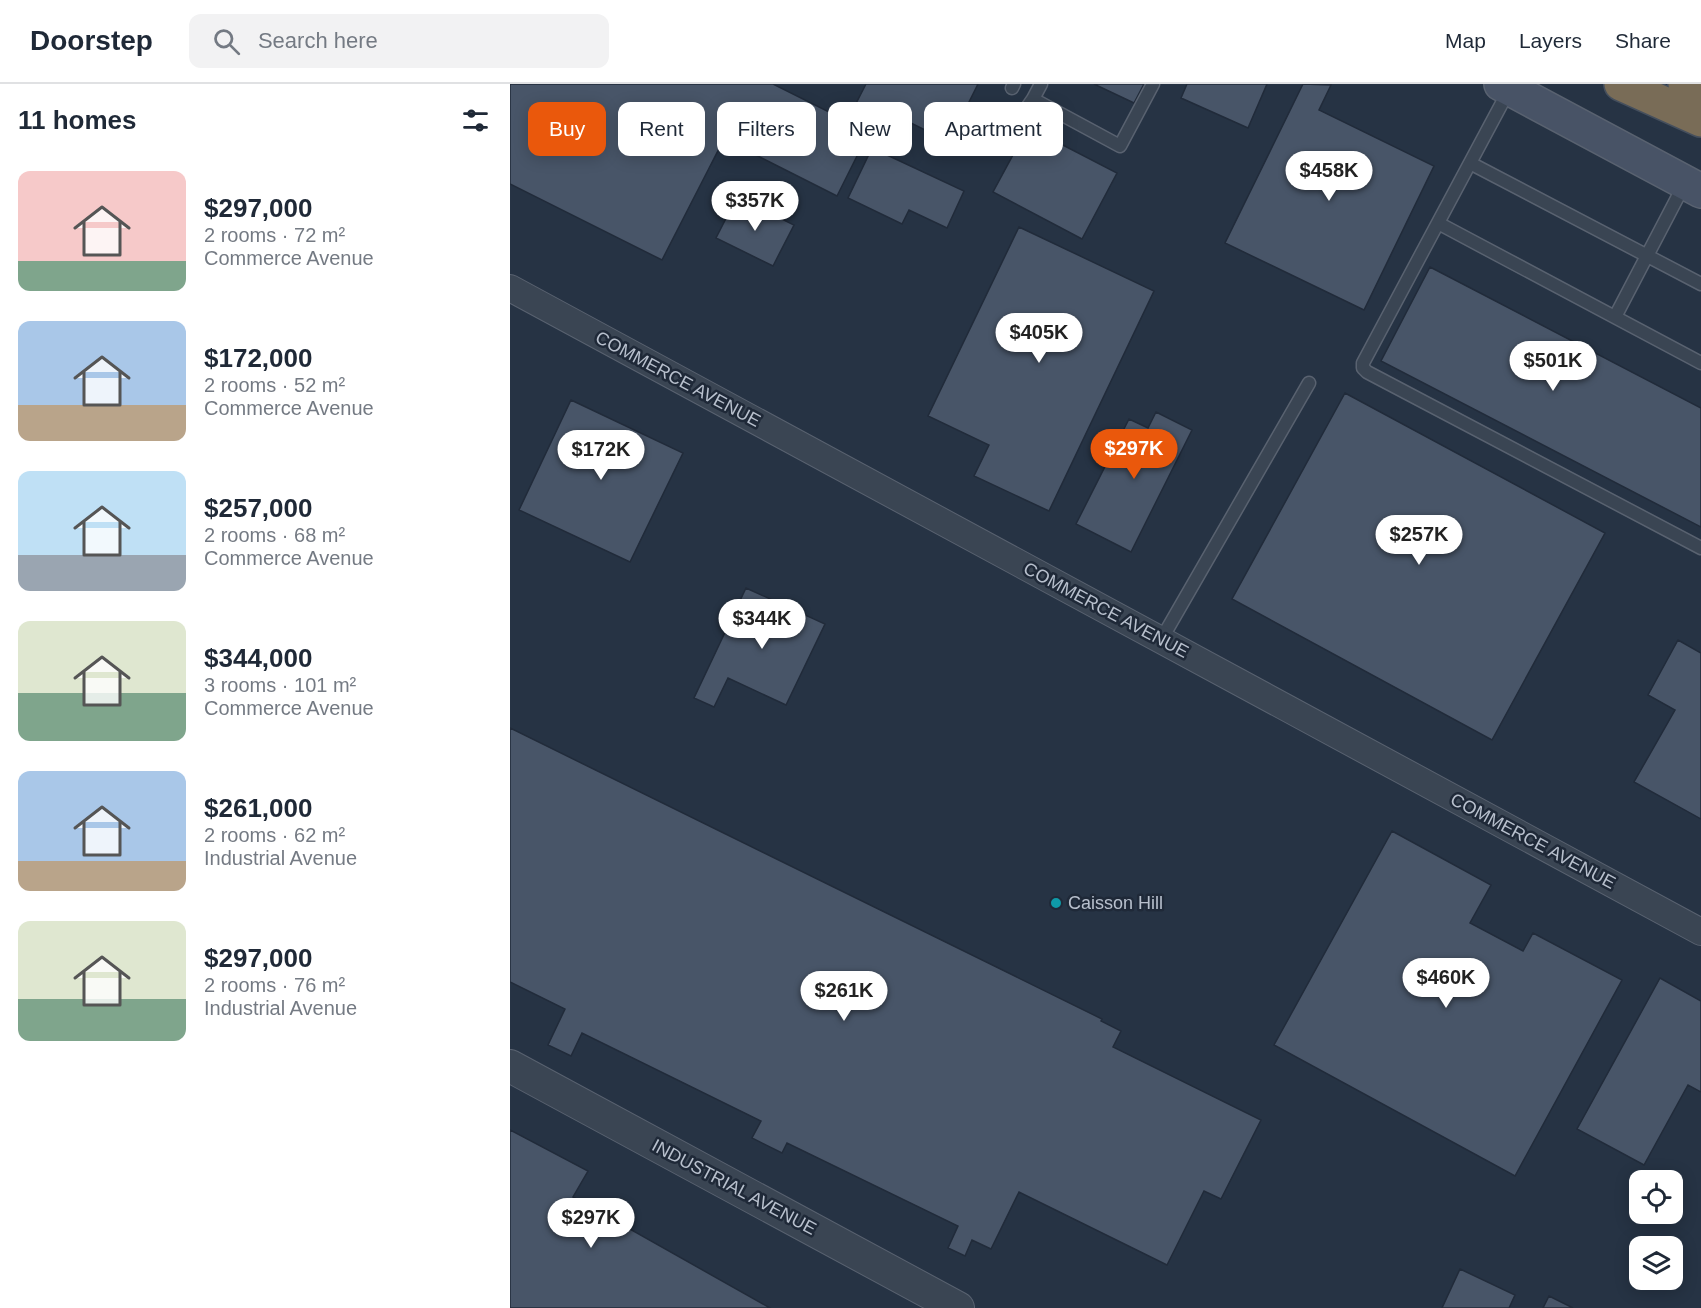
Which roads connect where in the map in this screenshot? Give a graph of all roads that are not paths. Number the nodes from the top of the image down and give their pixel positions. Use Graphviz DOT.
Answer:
graph roads {
  1 [pos="1041,84"];
  2 [pos="1153,84"];
  3 [pos="1621,84"];
  4 [pos="1685,84"];
  5 [pos="1505,86"];
  6 [pos="1701,93"];
  7 [pos="1033,99"];
  8 [pos="1031,102"];
  9 [pos="1701,120"];
  10 [pos="1470,163"];
  11 [pos="1693,187"];
  12 [pos="1438,223"];
  13 [pos="1647,256"];
  14 [pos="1701,284"];
  15 [pos="510,288"];
  16 [pos="1615,317"];
  17 [pos="1701,363"];
  18 [pos="1308,383"];
  19 [pos="1701,548"];
  20 [pos="1161,640"];
  21 [pos="1701,932"];
  22 [pos="510,1066"];
  23 [pos="958,1308"];
  1 -- 7 [label="lane"];
  2 -- 7 [label="lane"];
  3 -- 9 [label="highway"];
  4 -- 6 [label="highway"];
  5 -- 10 [label="lane"];
  5 -- 11 [label="main road"];
  7 -- 8 [label="lane"];
  10 -- 12 [label="lane"];
  10 -- 13 [label="lane"];
  11 -- 13 [label="lane"];
  12 -- 16 [label="lane"];
  12 -- 19 [label="lane"];
  13 -- 14 [label="lane"];
  13 -- 16 [label="lane"];
  15 -- 20 [label="street, COMMERCE AVENUE"];
  16 -- 17 [label="lane"];
  18 -- 20 [label="lane"];
  20 -- 21 [label="street, COMMERCE AVENUE"];
  22 -- 23 [label="street, INDUSTRIAL AVENUE"];
}
